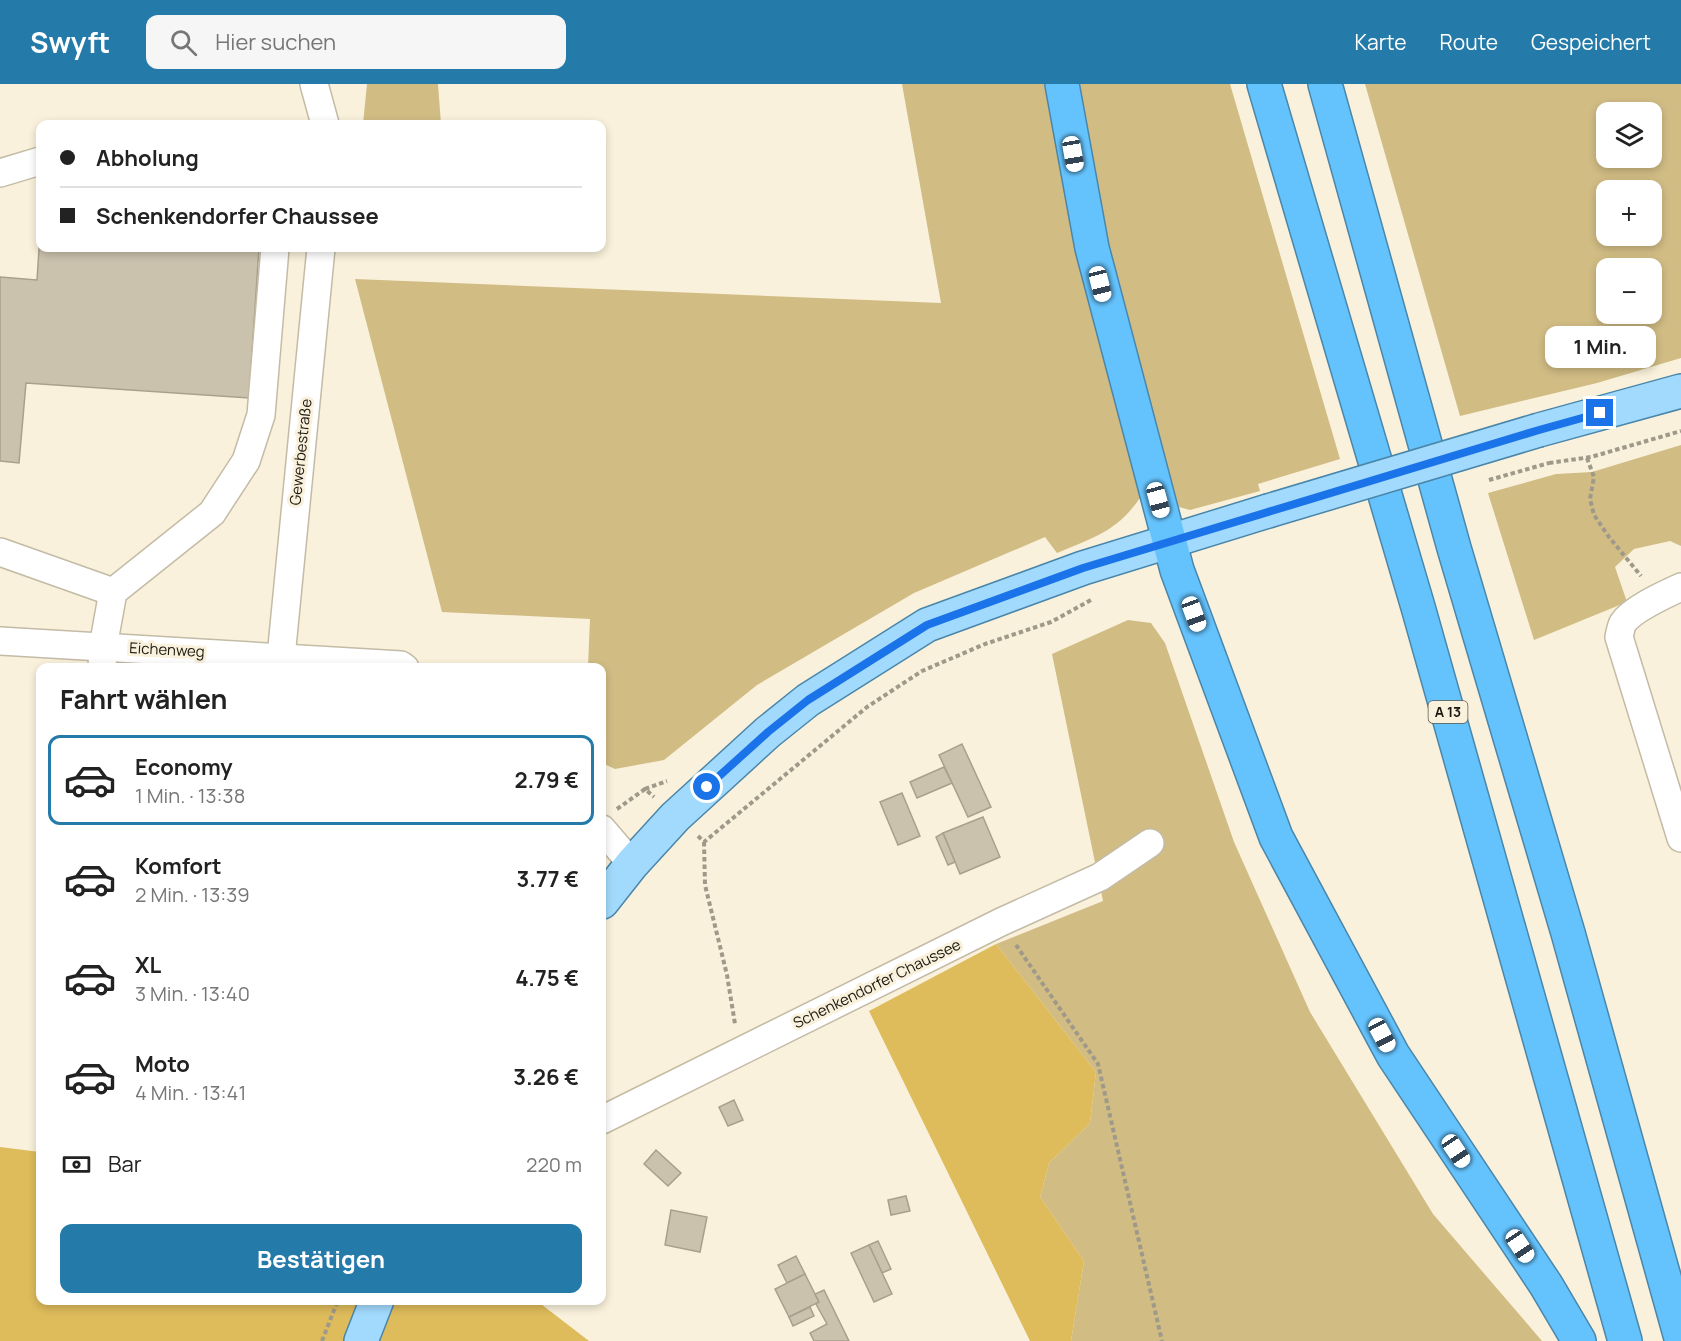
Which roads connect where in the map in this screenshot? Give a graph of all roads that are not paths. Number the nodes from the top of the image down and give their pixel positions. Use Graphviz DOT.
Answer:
graph roads {
  1 [pos="332,84"];
  2 [pos="1062,84"];
  3 [pos="1264,84"];
  4 [pos="1325,84"];
  5 [pos="320,106"];
  6 [pos="36,162"];
  7 [pos="0,173"];
  8 [pos="275,252"];
  9 [pos="321,252"];
  10 [pos="1681,391"];
  11 [pos="1169,541"];
  12 [pos="0,552"];
  13 [pos="113,592"];
  14 [pos="1670,592"];
  15 [pos="0,641"];
  16 [pos="102,657"];
  17 [pos="281,657"];
  18 [pos="371,663"];
  19 [pos="606,822"];
  20 [pos="1681,838"];
  21 [pos="1150,843"];
  22 [pos="632,864"];
  23 [pos="606,897"];
  24 [pos="606,1118"];
  25 [pos="375,1305"];
  26 [pos="1681,1338"];
  27 [pos="361,1341"];
  28 [pos="1580,1341"];
  29 [pos="1626,1341"];
  1 -- 5 [label="street"];
  2 -- 11 [label="highway"];
  3 -- 29 [label="highway, A 13"];
  4 -- 26 [label="highway"];
  6 -- 7 [label="street"];
  8 -- 13 [label="street"];
  9 -- 17 [label="street, Gewerbestraße"];
  10 -- 11 [label="main road, bridge"];
  11 -- 22 [label="main road"];
  11 -- 28 [label="highway"];
  12 -- 13 [label="street"];
  13 -- 16 [label="street"];
  14 -- 20 [label="street"];
  15 -- 16 [label="street, Eichenweg"];
  16 -- 17 [label="street, Eichenweg"];
  17 -- 18 [label="street, Eichenweg"];
  19 -- 22 [label="street"];
  21 -- 24 [label="street, Schenkendorfer Chaussee"];
  22 -- 23 [label="main road"];
  25 -- 27 [label="main road"];
}
